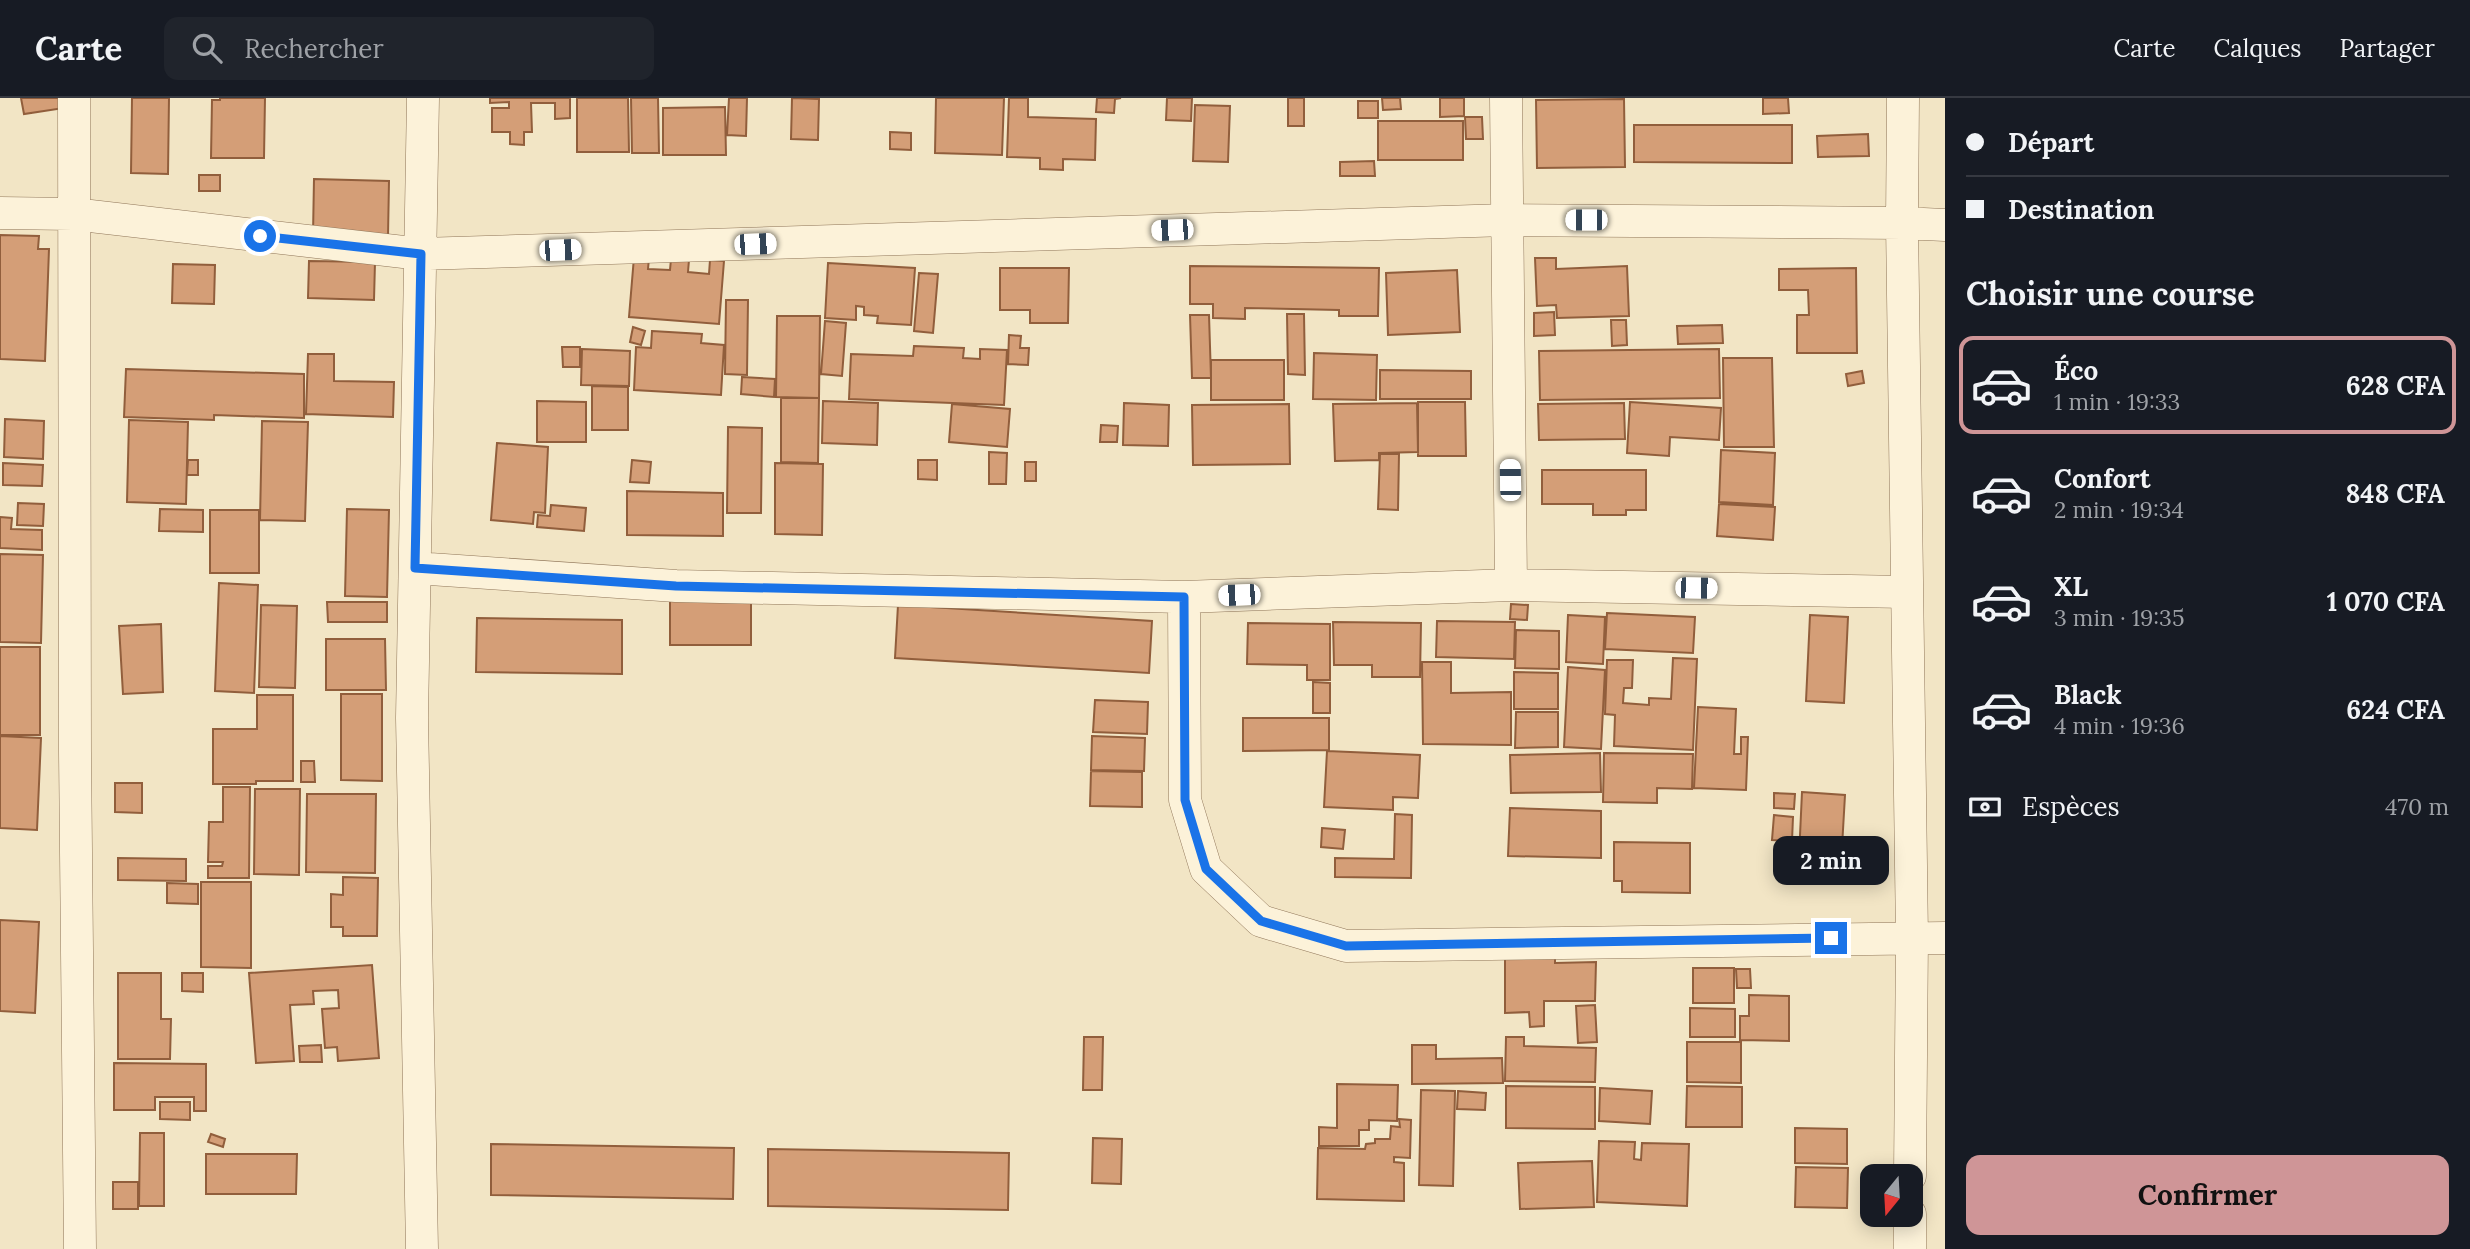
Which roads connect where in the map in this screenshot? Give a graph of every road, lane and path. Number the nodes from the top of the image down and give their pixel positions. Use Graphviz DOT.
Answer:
graph roads {
  1 [pos="74,98"];
  2 [pos="423,98"];
  3 [pos="1506,98"];
  4 [pos="1903,98"];
  5 [pos="0,213"];
  6 [pos="72,214"];
  7 [pos="1506,220"];
  8 [pos="1902,223"];
  9 [pos="1945,225"];
  10 [pos="421,254"];
  11 [pos="415,568"];
  12 [pos="1511,584"];
  13 [pos="1907,592"];
  14 [pos="1184,597"];
  15 [pos="1912,937"];
  16 [pos="1945,938"];
  17 [pos="1910,1164"];
  18 [pos="1910,1227"];
  19 [pos="80,1249"];
  20 [pos="422,1249"];
  21 [pos="1910,1249"];
  1 -- 6 [label="street"];
  2 -- 10 [label="street"];
  3 -- 7 [label="street"];
  4 -- 8 [label="street"];
  5 -- 6 [label="street"];
  6 -- 10 [label="street"];
  6 -- 19 [label="street"];
  7 -- 8 [label="street"];
  7 -- 10 [label="street"];
  7 -- 12 [label="street"];
  8 -- 9 [label="street"];
  8 -- 13 [label="street"];
  10 -- 11 [label="street"];
  11 -- 14 [label="street"];
  11 -- 20 [label="street"];
  12 -- 13 [label="street"];
  12 -- 14 [label="street"];
  13 -- 15 [label="street"];
  14 -- 15 [label="street"];
  15 -- 16 [label="street"];
  15 -- 17 [label="street"];
  18 -- 21 [label="street"];
}
